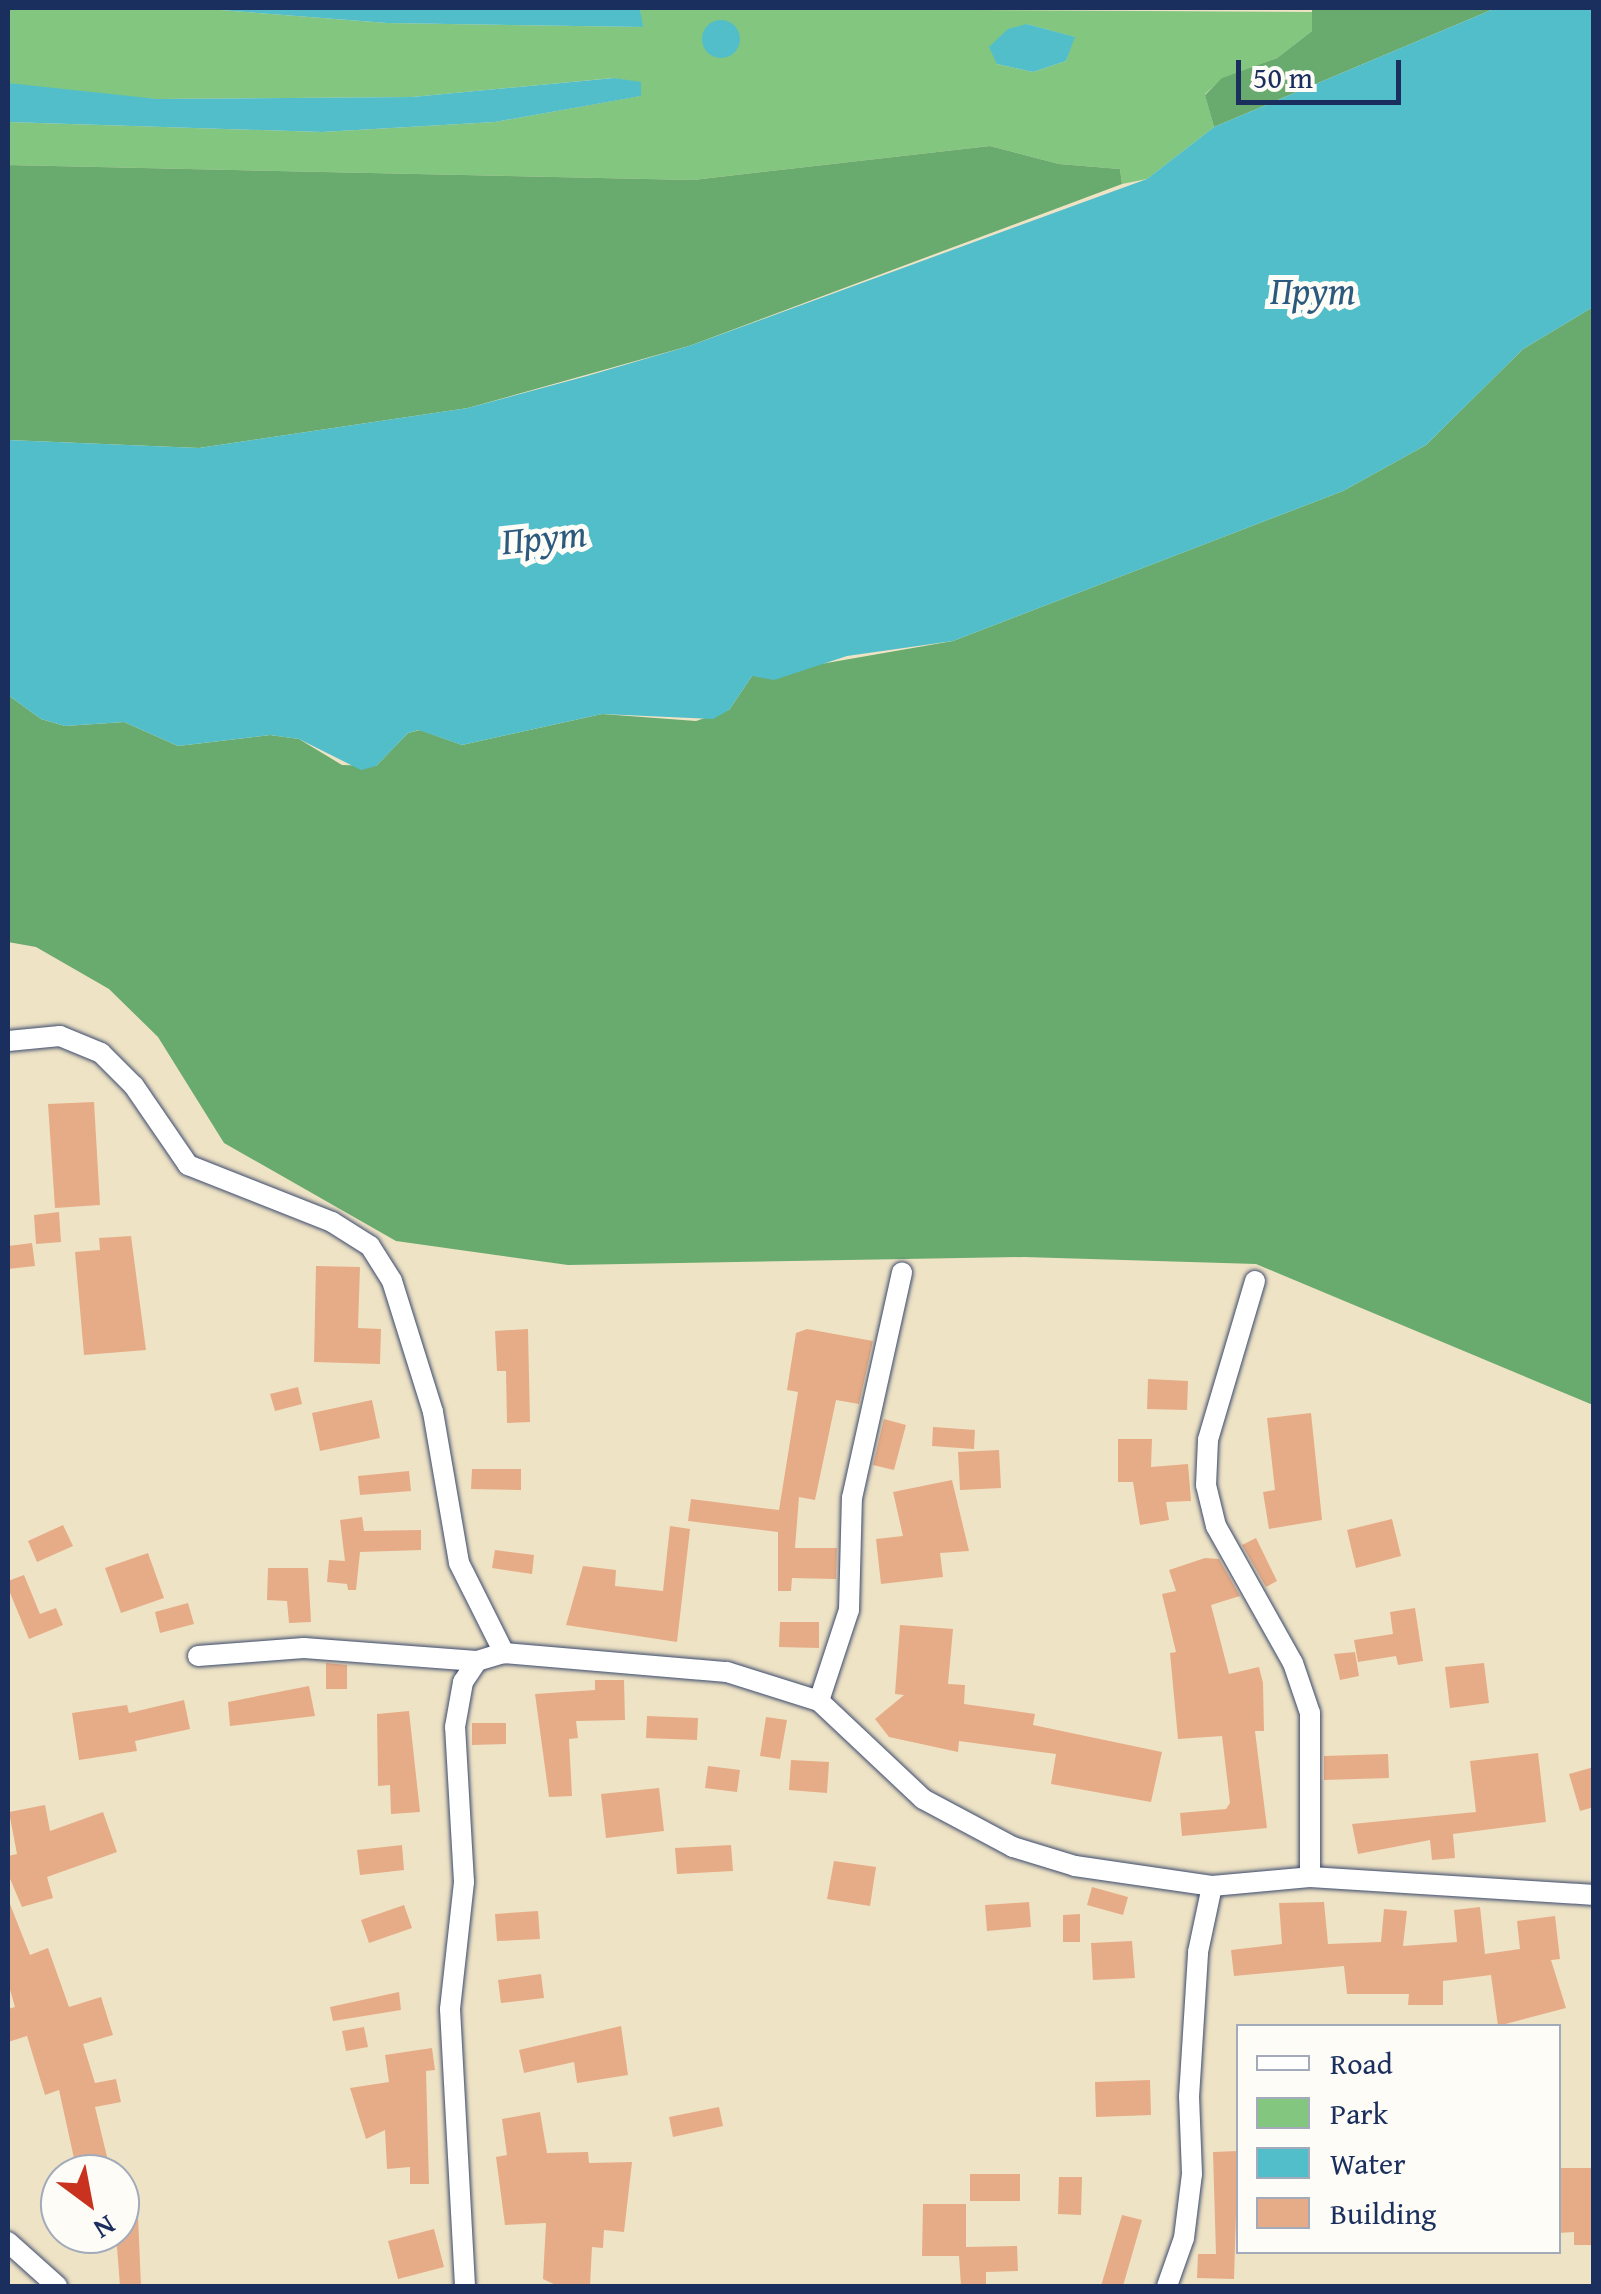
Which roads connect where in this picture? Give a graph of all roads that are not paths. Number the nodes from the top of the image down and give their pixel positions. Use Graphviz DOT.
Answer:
graph roads {
  1 [pos="8,1041"];
  2 [pos="902,1272"];
  3 [pos="1255,1281"];
  4 [pos="504,1653"];
  5 [pos="198,1656"];
  6 [pos="477,1661"];
  7 [pos="819,1701"];
  8 [pos="1310,1877"];
  9 [pos="1212,1886"];
  10 [pos="1594,1895"];
  11 [pos="8,2242"];
  12 [pos="57,2286"];
  13 [pos="465,2286"];
  14 [pos="1167,2286"];
  1 -- 4 [label="street"];
  2 -- 7 [label="street"];
  3 -- 8 [label="street"];
  4 -- 6 [label="street"];
  4 -- 7 [label="street"];
  5 -- 6 [label="street"];
  6 -- 13 [label="street"];
  7 -- 9 [label="street"];
  8 -- 9 [label="street"];
  8 -- 10 [label="street"];
  9 -- 14 [label="street"];
  11 -- 12 [label="street"];
}
